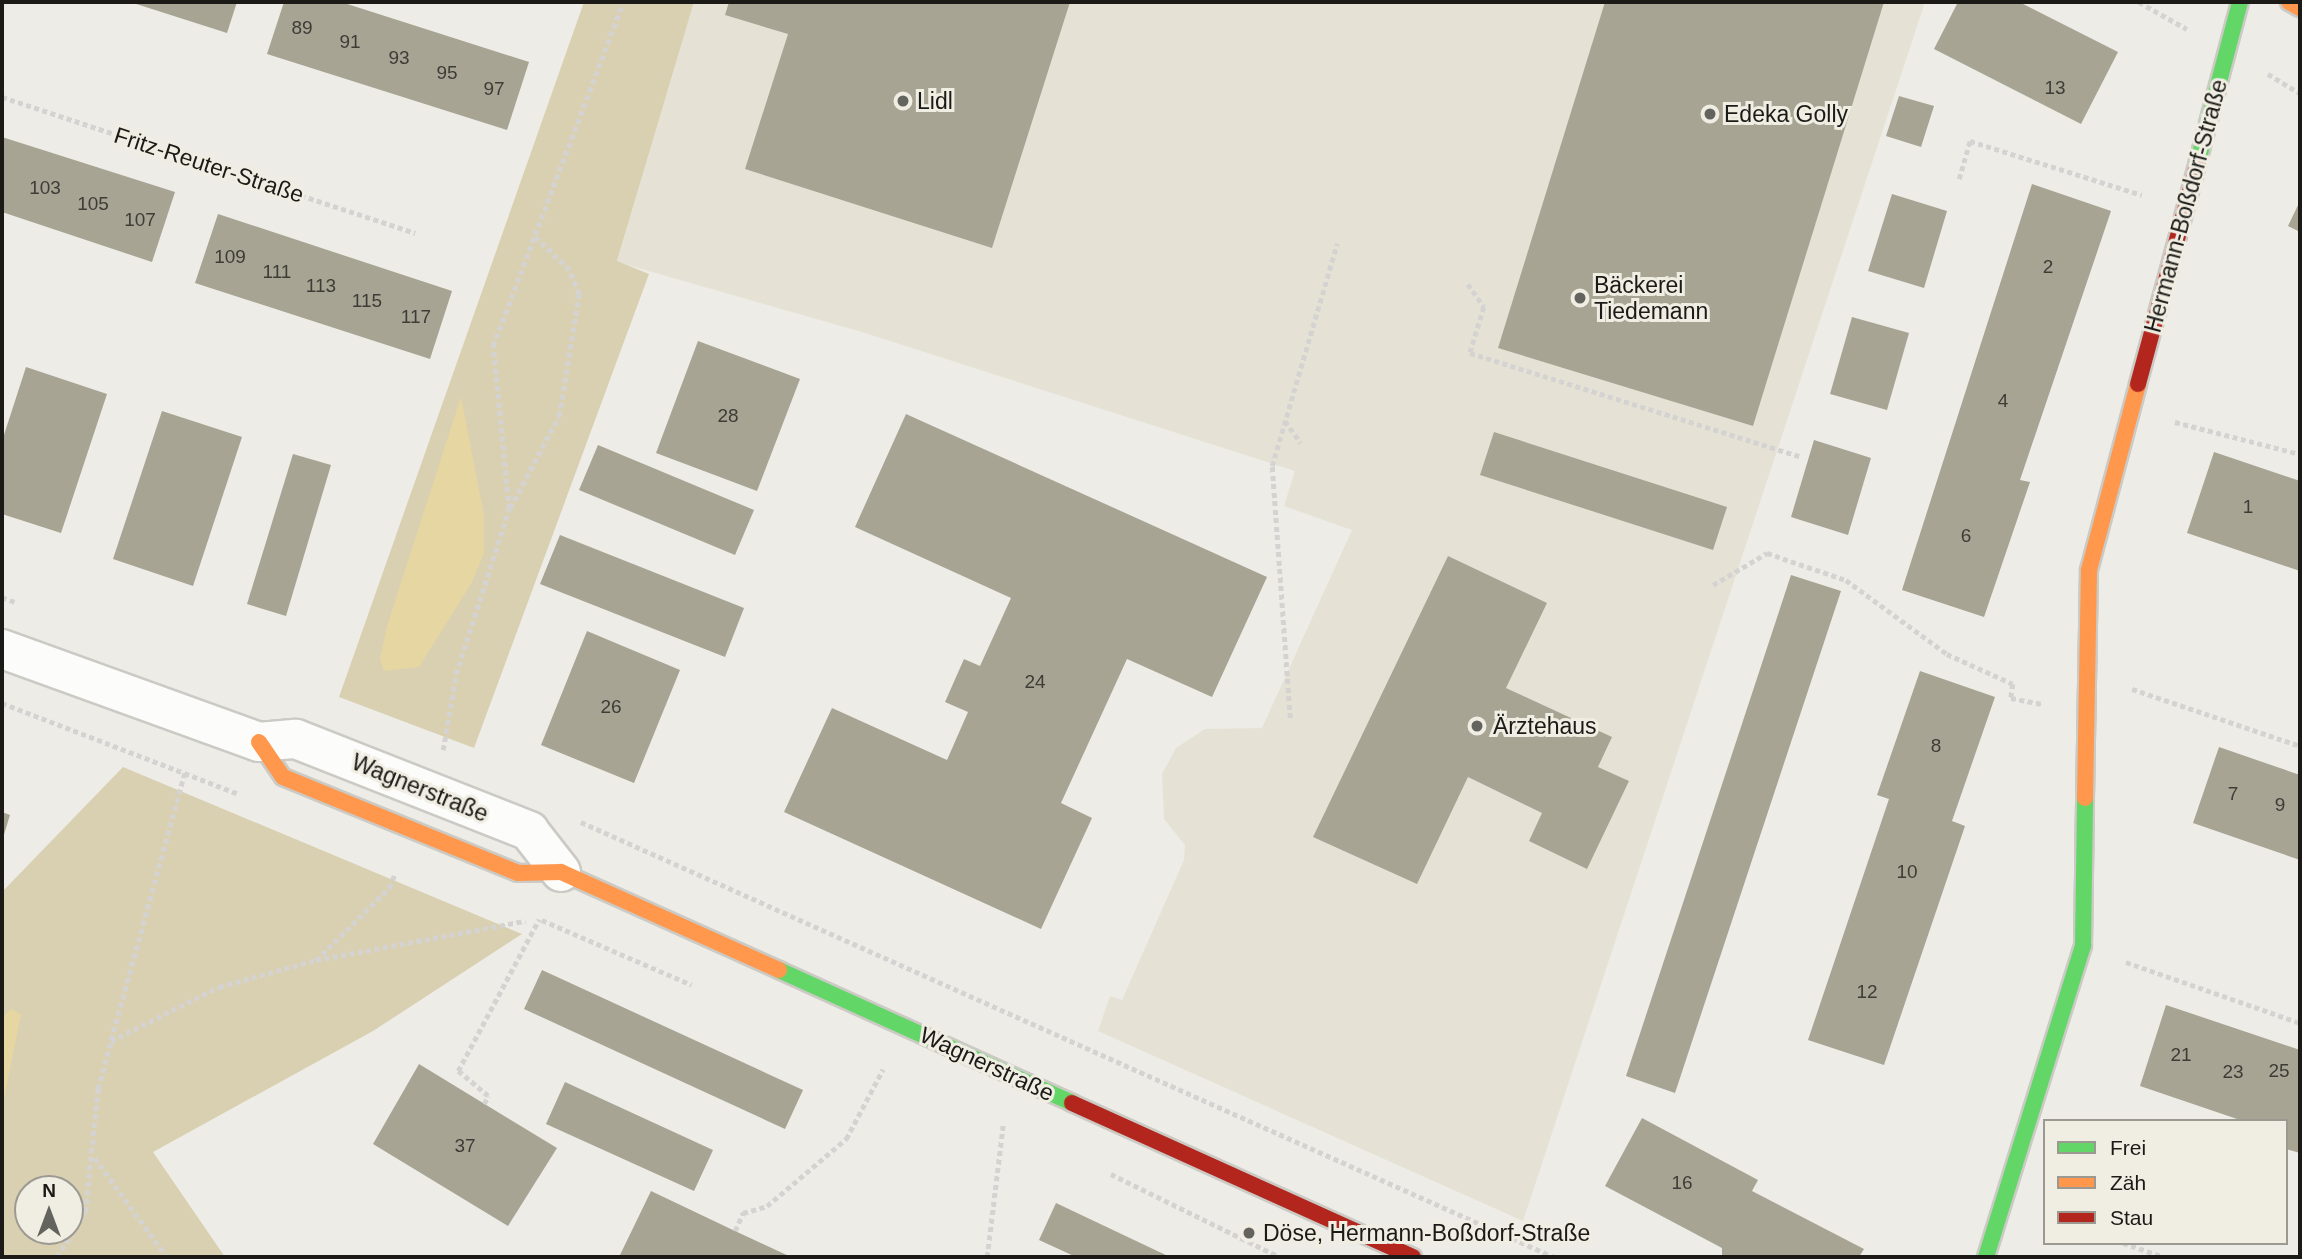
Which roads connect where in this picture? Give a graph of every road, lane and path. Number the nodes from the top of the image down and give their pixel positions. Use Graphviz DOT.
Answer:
graph roads {
  1 [pos="623,2"];
  2 [pos="2240,2"];
  3 [pos="2288,2"];
  4 [pos="2300,8"];
  5 [pos="2,97"];
  6 [pos="1959,179"];
  7 [pos="2183,207"];
  8 [pos="415,233"];
  9 [pos="535,237"];
  10 [pos="1337,243"];
  11 [pos="1468,284"];
  12 [pos="2130,410"];
  13 [pos="1284,420"];
  14 [pos="1301,443"];
  15 [pos="2300,454"];
  16 [pos="1799,456"];
  17 [pos="509,509"];
  18 [pos="1713,585"];
  19 [pos="2,649"];
  20 [pos="2085,672"];
  21 [pos="2,704"];
  22 [pos="2084,711"];
  23 [pos="1290,718"];
  24 [pos="2300,747"];
  25 [pos="440,759"];
  26 [pos="185,772"];
  27 [pos="248,797"];
  28 [pos="566,815"];
  29 [pos="397,868"];
  30 [pos="561,872"];
  31 [pos="2082,946"];
  32 [pos="316,960"];
  33 [pos="2300,1023"];
  34 [pos="111,1041"];
  35 [pos="883,1069"];
  36 [pos="484,1104"];
  37 [pos="1003,1124"];
  38 [pos="94,1157"];
  39 [pos="735,1231"];
  40 [pos="2129,1245"];
  41 [pos="57,1257"];
  42 [pos="167,1257"];
  43 [pos="987,1257"];
  44 [pos="1413,1257"];
  45 [pos="1554,1257"];
  46 [pos="1986,1257"];
  47 [pos="2164,1257"];
  1 -- 9 [label="path"];
  2 -- 7 [label="street, Hermann-Boßdorf-Straße"];
  3 -- 4 [label="street"];
  5 -- 8 [label="path, Fritz-Reuter-Straße"];
  6 -- 7 [label="path"];
  7 -- 12 [label="street, Hermann-Boßdorf-Straße"];
  9 -- 17 [label="path"];
  9 -- 17 [label="path"];
  10 -- 13 [label="path"];
  11 -- 16 [label="path"];
  12 -- 15 [label="path"];
  12 -- 20 [label="street, Hermann-Boßdorf-Straße"];
  13 -- 14 [label="path"];
  13 -- 23 [label="path"];
  17 -- 25 [label="path"];
  18 -- 22 [label="path"];
  19 -- 30 [label="street, Wagnerstraße"];
  20 -- 22 [label="street, Hermann-Boßdorf-Straße"];
  20 -- 24 [label="path"];
  21 -- 26 [label="path"];
  22 -- 31 [label="street, Hermann-Boßdorf-Straße"];
  26 -- 27 [label="path"];
  26 -- 34 [label="path"];
  28 -- 45 [label="path"];
  29 -- 32 [label="path"];
  30 -- 44 [label="street, Wagnerstraße"];
  31 -- 33 [label="path"];
  31 -- 46 [label="street, Hermann-Boßdorf-Straße"];
  32 -- 34 [label="path"];
  32 -- 36 [label="path"];
  34 -- 38 [label="path"];
  35 -- 39 [label="path"];
  37 -- 43 [label="path"];
  38 -- 41 [label="path"];
  38 -- 42 [label="path"];
  40 -- 47 [label="path"];
}
